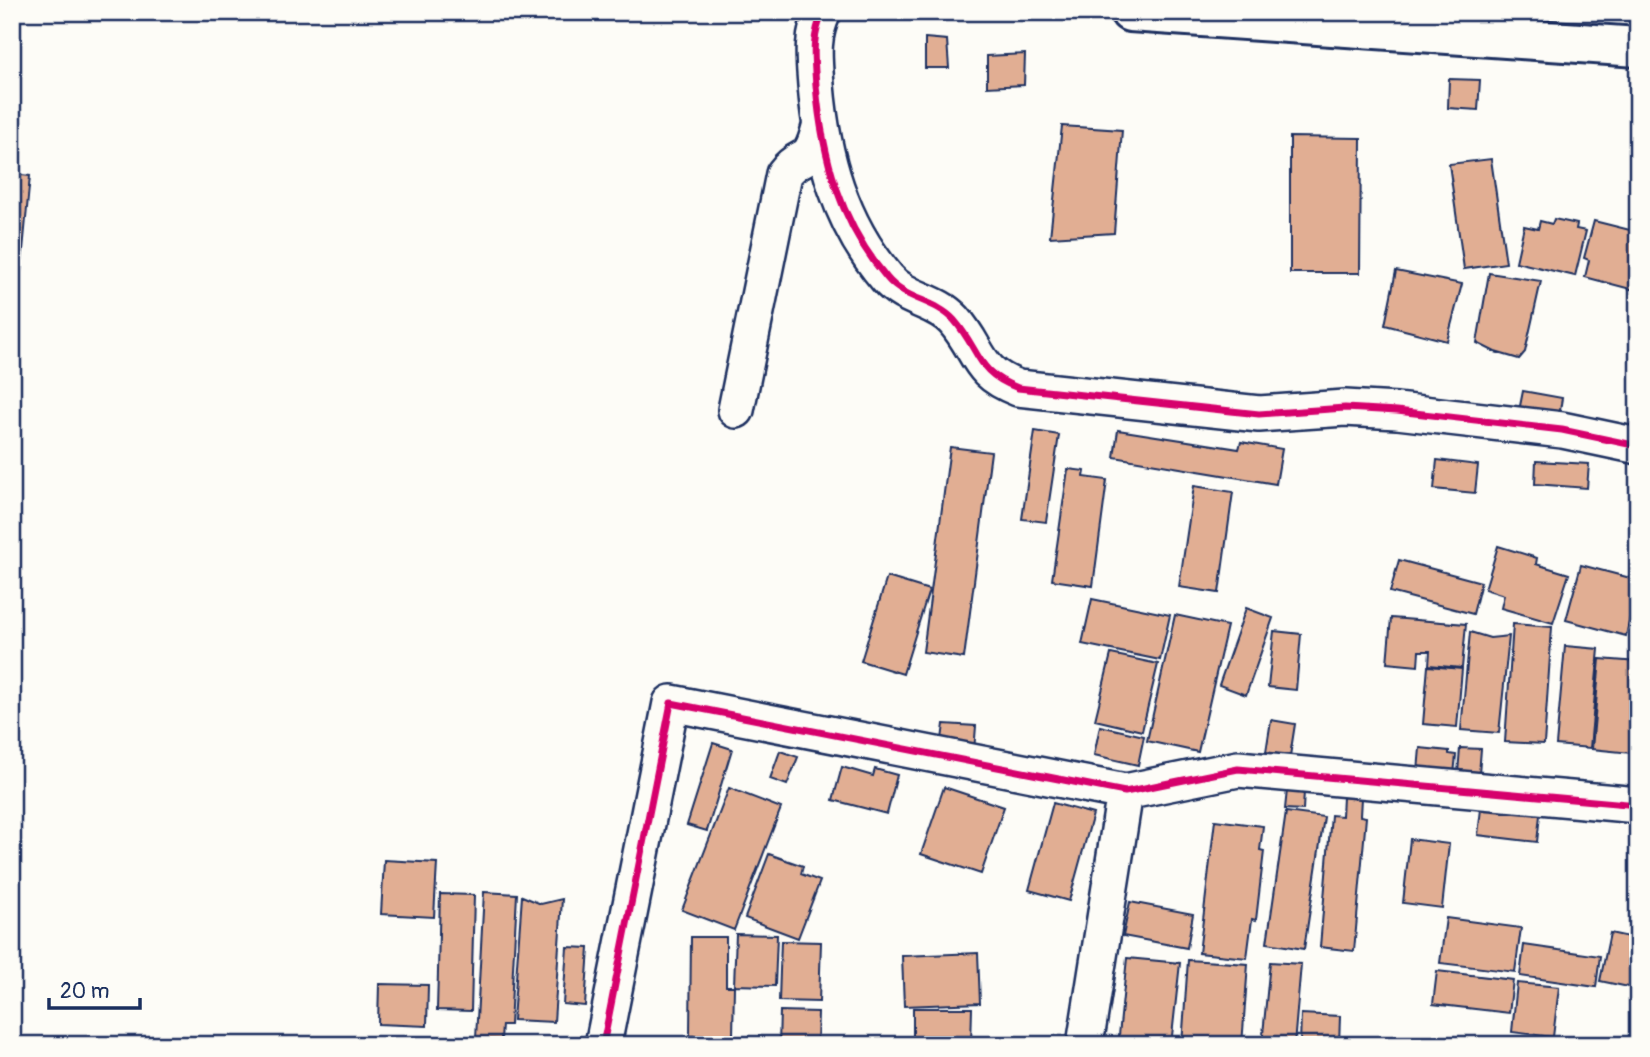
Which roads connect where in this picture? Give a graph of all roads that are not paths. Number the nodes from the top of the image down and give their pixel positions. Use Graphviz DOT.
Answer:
graph roads {
  1 [pos="822,12"];
  2 [pos="1130,12"];
  3 [pos="1175,14"];
  4 [pos="1638,47"];
  5 [pos="820,127"];
  6 [pos="736,410"];
  7 [pos="1638,446"];
  8 [pos="1125,792"];
  9 [pos="1638,805"];
  10 [pos="603,1045"];
  11 [pos="1085,1045"];
  1 -- 5 [label="street"];
  2 -- 3 [label="street"];
  3 -- 4 [label="street"];
  5 -- 6 [label="street"];
  5 -- 7 [label="street"];
  8 -- 9 [label="street"];
  8 -- 10 [label="street"];
  8 -- 11 [label="street"];
}
